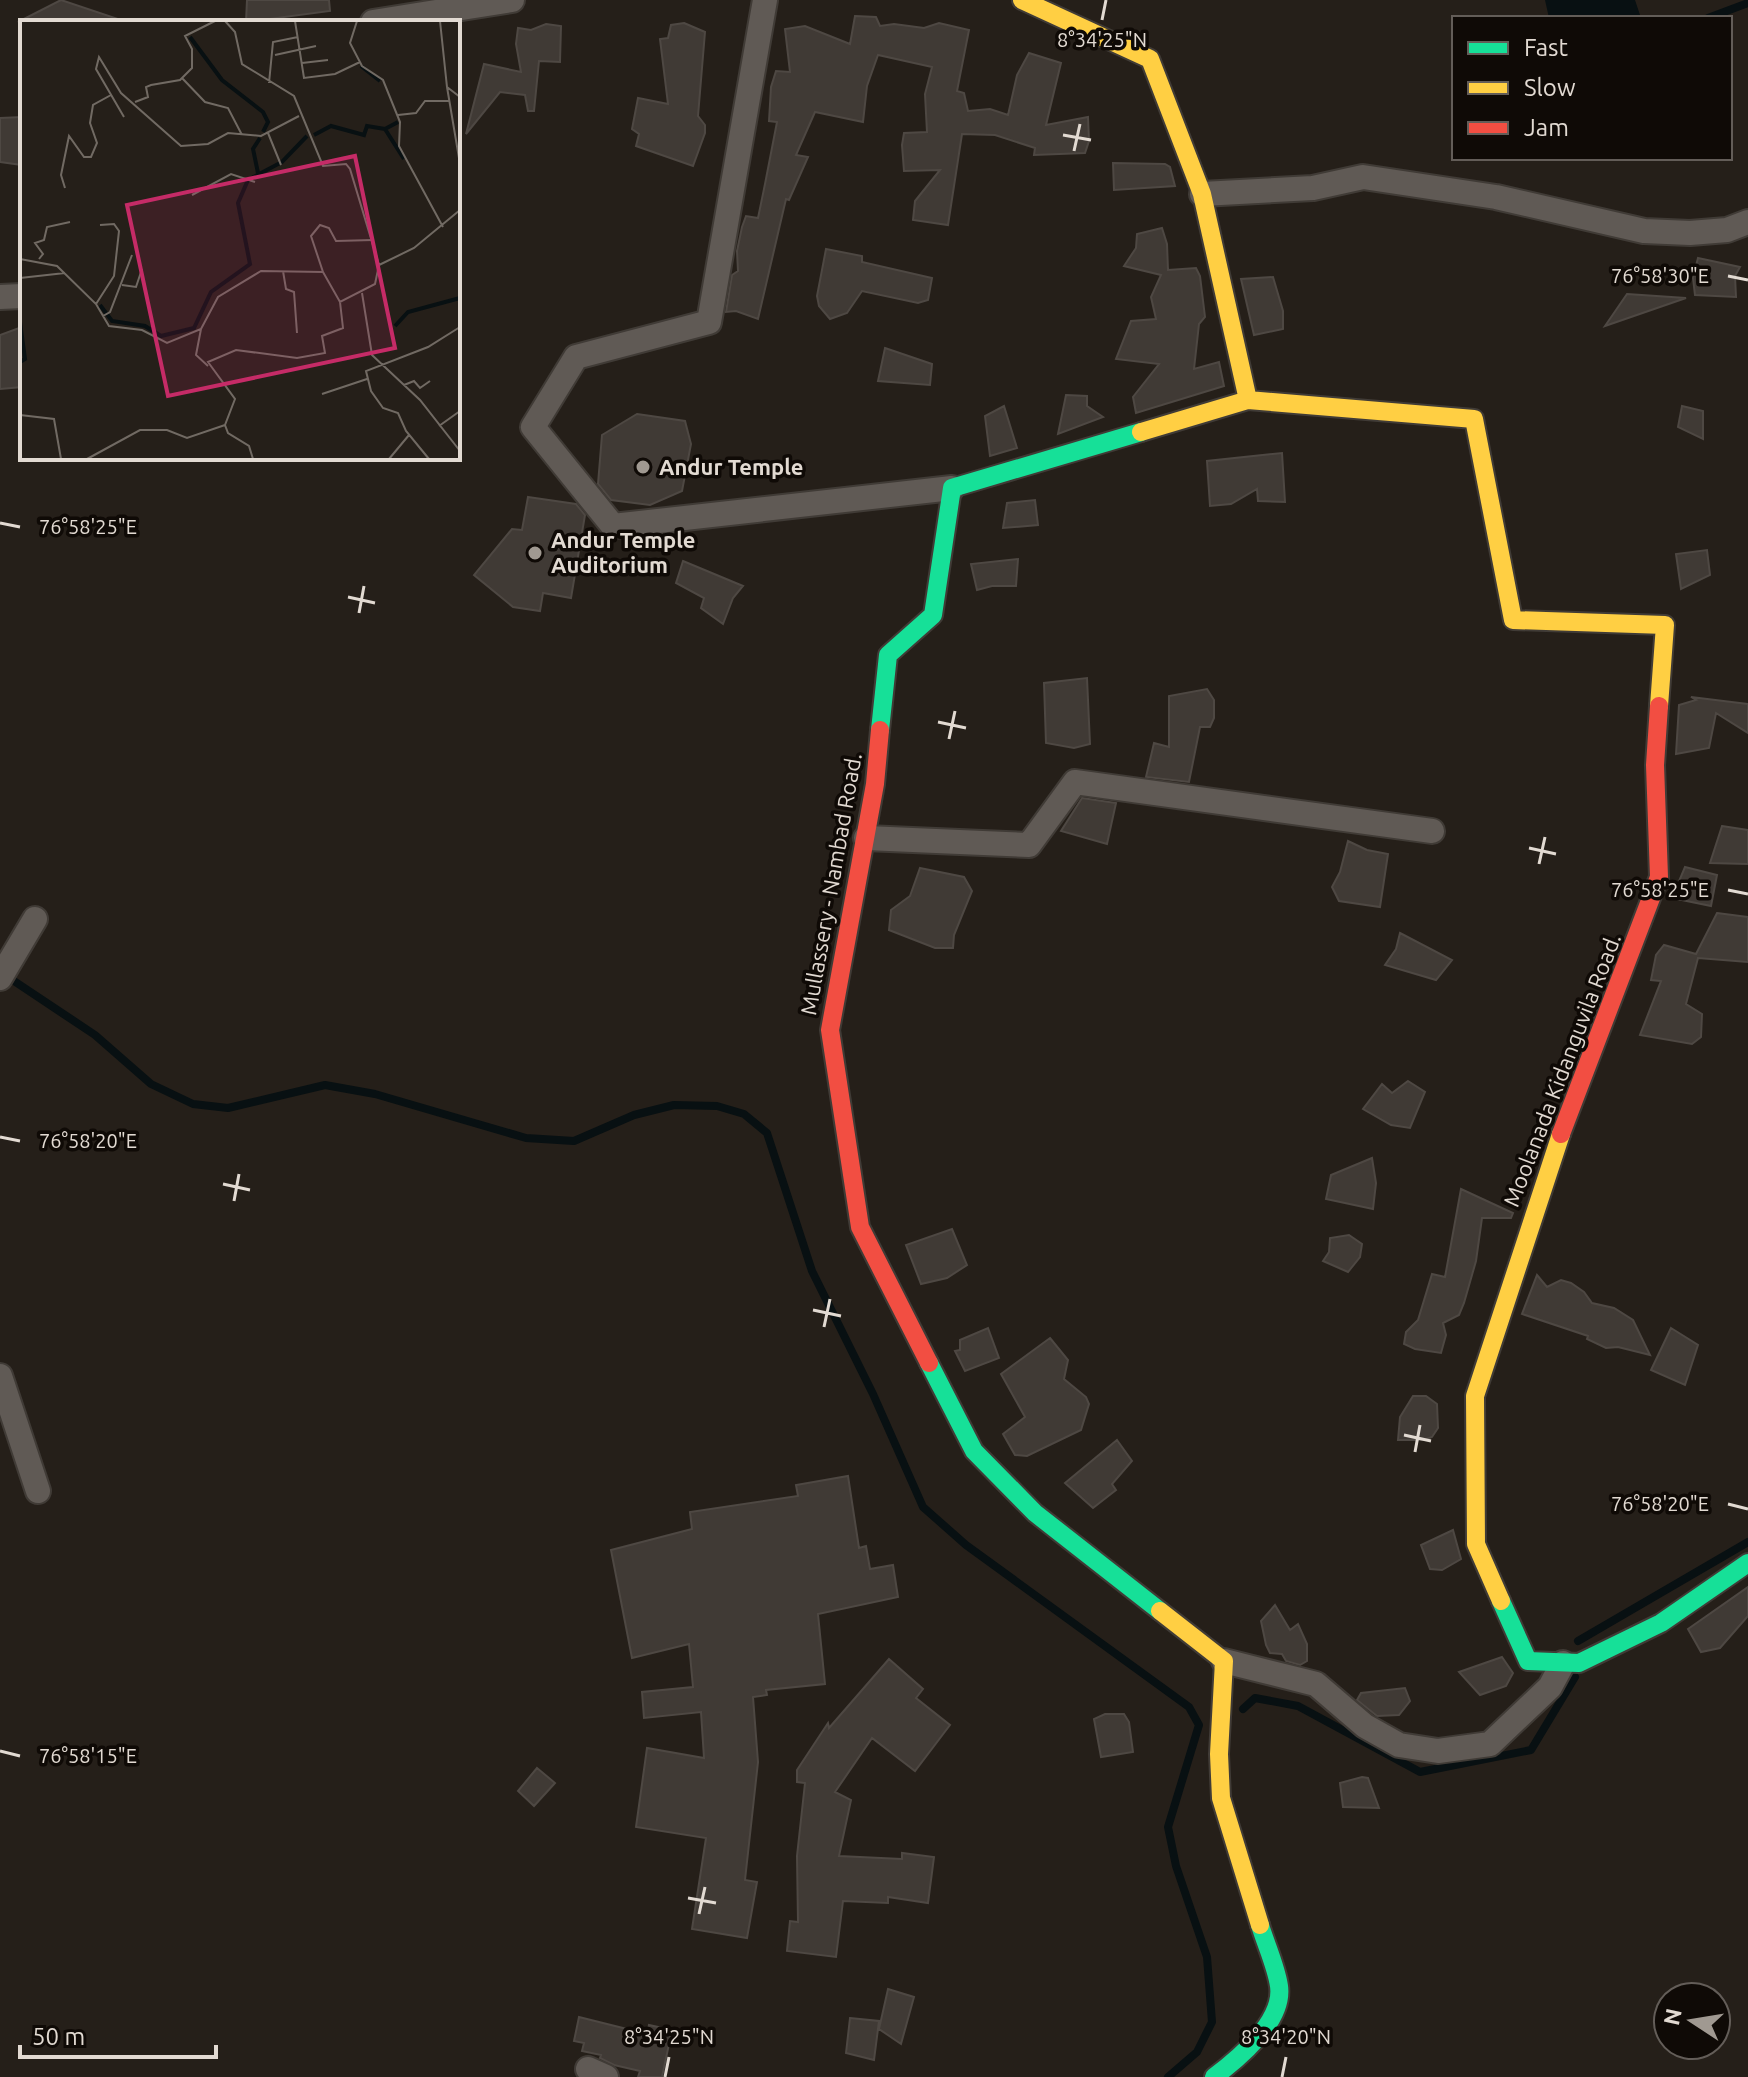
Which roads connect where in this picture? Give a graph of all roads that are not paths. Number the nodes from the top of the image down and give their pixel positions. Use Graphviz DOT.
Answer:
graph roads {
  1 [pos="512,0"];
  2 [pos="765,0"];
  3 [pos="1022,0"];
  4 [pos="386,20"];
  5 [pos="1202,194"];
  6 [pos="1748,222"];
  7 [pos="20,296"];
  8 [pos="0,297"];
  9 [pos="1248,400"];
  10 [pos="952,488"];
  11 [pos="1432,831"];
  12 [pos="866,838"];
  13 [pos="35,919"];
  14 [pos="0,978"];
  15 [pos="0,1376"];
  16 [pos="38,1491"];
  17 [pos="1748,1563"];
  18 [pos="1224,1661"];
  19 [pos="1563,1663"];
  20 [pos="1214,2077"];
  1 -- 4 [label="street"];
  2 -- 10 [label="street"];
  3 -- 5 [label="street"];
  5 -- 6 [label="street"];
  5 -- 9 [label="street"];
  7 -- 8 [label="street"];
  9 -- 10 [label="street"];
  9 -- 19 [label="street, Moolanada Kidanguvila Road."];
  10 -- 12 [label="street, Mullassery - Nambad Road."];
  11 -- 12 [label="street"];
  12 -- 18 [label="street, Mullassery - Nambad Road."];
  13 -- 14 [label="street"];
  15 -- 16 [label="street"];
  17 -- 19 [label="street, Moolanada Kidanguvila Road."];
  18 -- 19 [label="street"];
  18 -- 20 [label="street"];
}
